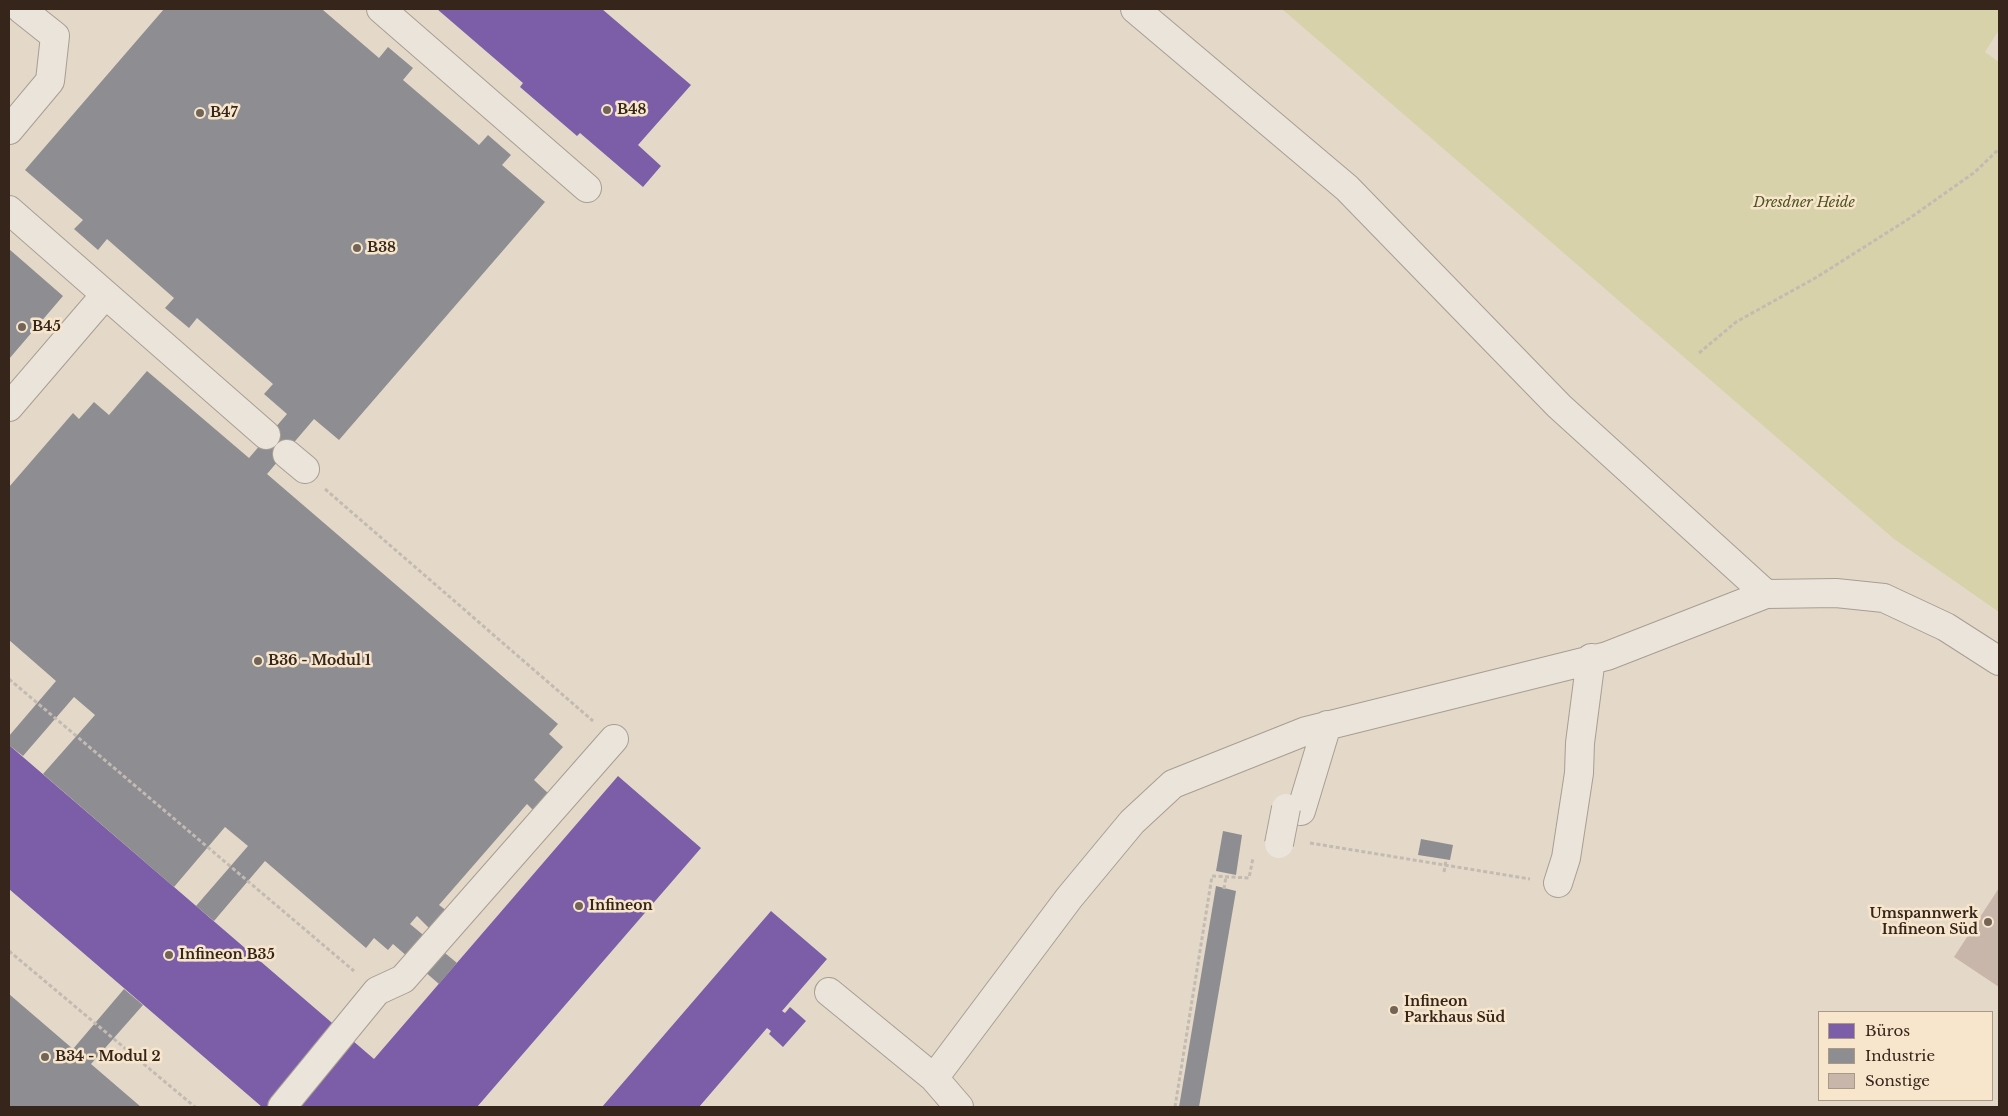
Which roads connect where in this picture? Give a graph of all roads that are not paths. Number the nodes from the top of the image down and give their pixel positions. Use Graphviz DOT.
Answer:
graph roads {
  1 [pos="21,9"];
  2 [pos="381,9"];
  3 [pos="1135,9"];
  4 [pos="9,130"];
  5 [pos="588,188"];
  6 [pos="9,210"];
  7 [pos="105,294"];
  8 [pos="9,407"];
  9 [pos="266,435"];
  10 [pos="1766,594"];
  11 [pos="1592,658"];
  12 [pos="1999,661"];
  13 [pos="1316,728"];
  14 [pos="614,739"];
  15 [pos="1284,846"];
  16 [pos="1558,887"];
  17 [pos="829,992"];
  18 [pos="934,1078"];
  19 [pos="282,1107"];
  20 [pos="959,1107"];
  1 -- 4 [label="lane"];
  2 -- 5 [label="lane"];
  3 -- 10 [label="lane"];
  6 -- 7 [label="lane"];
  7 -- 8 [label="lane"];
  7 -- 9 [label="lane"];
  10 -- 11 [label="lane"];
  10 -- 12 [label="lane"];
  11 -- 13 [label="lane"];
  11 -- 16 [label="lane"];
  13 -- 15 [label="lane, bridge"];
  13 -- 18 [label="lane"];
  14 -- 19 [label="lane"];
  17 -- 18 [label="lane"];
  18 -- 20 [label="lane"];
}
